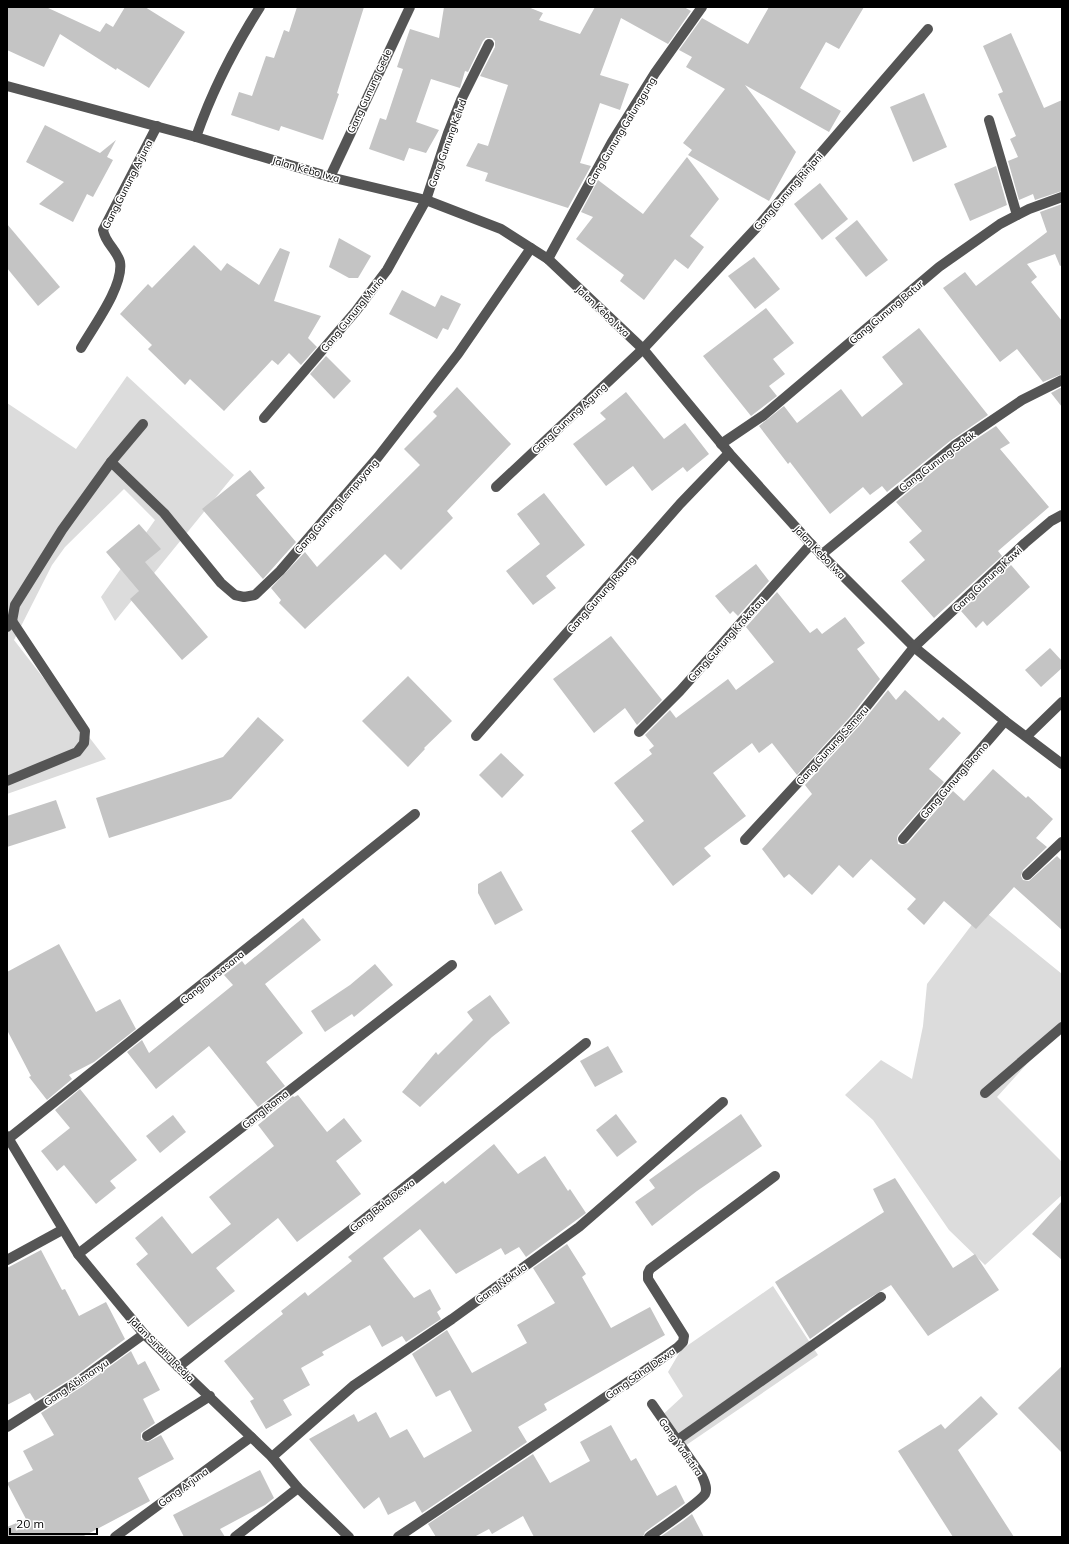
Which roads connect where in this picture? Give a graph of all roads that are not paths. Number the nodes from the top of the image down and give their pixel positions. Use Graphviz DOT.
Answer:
graph roads {
  1 [pos="260,7"];
  2 [pos="410,7"];
  3 [pos="702,7"];
  4 [pos="928,29"];
  5 [pos="490,44"];
  6 [pos="7,86"];
  7 [pos="989,120"];
  8 [pos="157,126"];
  9 [pos="196,137"];
  10 [pos="330,176"];
  11 [pos="1062,197"];
  12 [pos="426,200"];
  13 [pos="1017,215"];
  14 [pos="531,248"];
  15 [pos="548,260"];
  16 [pos="81,348"];
  17 [pos="643,349"];
  18 [pos="1062,380"];
  19 [pos="264,418"];
  20 [pos="143,424"];
  21 [pos="721,444"];
  22 [pos="729,453"];
  23 [pos="111,462"];
  24 [pos="496,487"];
  25 [pos="1062,515"];
  26 [pos="811,544"];
  27 [pos="821,555"];
  28 [pos="10,624"];
  29 [pos="914,647"];
  30 [pos="1062,702"];
  31 [pos="1005,721"];
  32 [pos="639,732"];
  33 [pos="476,736"];
  34 [pos="1026,736"];
  35 [pos="1062,764"];
  36 [pos="7,781"];
  37 [pos="416,814"];
  38 [pos="903,839"];
  39 [pos="745,840"];
  40 [pos="1062,842"];
  41 [pos="1027,875"];
  42 [pos="452,965"];
  43 [pos="1062,1027"];
  44 [pos="586,1043"];
  45 [pos="985,1092"];
  46 [pos="723,1102"];
  47 [pos="8,1138"];
  48 [pos="775,1176"];
  49 [pos="62,1230"];
  50 [pos="78,1254"];
  51 [pos="7,1260"];
  52 [pos="881,1297"];
  53 [pos="144,1334"];
  54 [pos="178,1366"];
  55 [pos="210,1396"];
  56 [pos="652,1404"];
  57 [pos="7,1427"];
  58 [pos="147,1436"];
  59 [pos="251,1436"];
  60 [pos="676,1441"];
  61 [pos="272,1457"];
  62 [pos="298,1488"];
  63 [pos="346,1536"];
  64 [pos="114,1537"];
  65 [pos="235,1537"];
  66 [pos="398,1537"];
  67 [pos="649,1537"];
  1 -- 9 [label="street"];
  2 -- 10 [label="street, Gang Gunung Gede"];
  3 -- 15 [label="street, Gang Gunung Galunggung"];
  4 -- 17 [label="street, Gang Gunung Rinjani"];
  5 -- 12 [label="street, Gang Gunung Kelud"];
  6 -- 8 [label="street, Jalan Kebo Iwa"];
  7 -- 13 [label="street"];
  8 -- 9 [label="street, Jalan Kebo Iwa"];
  8 -- 16 [label="street, Gang Gunung Arjuna"];
  9 -- 10 [label="street, Jalan Kebo Iwa"];
  10 -- 12 [label="street, Jalan Kebo Iwa"];
  11 -- 13 [label="street, Gang Gunung Batur"];
  12 -- 14 [label="street, Jalan Kebo Iwa"];
  12 -- 19 [label="street, Gang Gunung Muria"];
  13 -- 21 [label="street, Gang Gunung Batur"];
  14 -- 15 [label="street, Jalan Kebo Iwa"];
  14 -- 23 [label="street, Gang Gunung Lempuyang"];
  15 -- 17 [label="street, Jalan Kebo Iwa"];
  17 -- 21 [label="street, Jalan Kebo Iwa"];
  17 -- 24 [label="street, Gang Gunung Agung"];
  18 -- 27 [label="street, Gang Gunung Salak"];
  20 -- 23 [label="street"];
  21 -- 22 [label="street, Jalan Kebo Iwa"];
  22 -- 26 [label="street, Jalan Kebo Iwa"];
  22 -- 33 [label="street, Gang Gunung Raung"];
  23 -- 28 [label="street"];
  25 -- 29 [label="street, Gang Gunung Kawi"];
  26 -- 27 [label="street, Jalan Kebo Iwa"];
  26 -- 32 [label="street, Gang Gunung Krakatau"];
  27 -- 29 [label="street, Jalan Kebo Iwa"];
  28 -- 36 [label="street"];
  29 -- 31 [label="street, Jalan Kebo Iwa"];
  29 -- 39 [label="street, Gang Gunung Semeru"];
  30 -- 34 [label="street"];
  31 -- 34 [label="street, Jalan Kebo Iwa"];
  31 -- 38 [label="street, Gang Gunung Bromo"];
  34 -- 35 [label="street, Jalan Kebo Iwa"];
  37 -- 47 [label="street, Gang Dursasana"];
  40 -- 41 [label="street"];
  42 -- 50 [label="street, Gang Rama"];
  43 -- 45 [label="street"];
  44 -- 54 [label="street, Gang Bala Dewa"];
  46 -- 61 [label="street, Gang Nakula"];
  47 -- 49 [label="street, Jalan Sindhu Redja"];
  48 -- 66 [label="street, Gang Saha Dewa"];
  49 -- 50 [label="street, Jalan Sindhu Redja"];
  49 -- 51 [label="street"];
  50 -- 53 [label="street, Jalan Sindhu Redja"];
  52 -- 60 [label="street"];
  53 -- 54 [label="street, Jalan Sindhu Redja"];
  53 -- 57 [label="street, Gang Abimanyu"];
  54 -- 55 [label="street, Jalan Sindhu Redja"];
  55 -- 58 [label="street"];
  55 -- 59 [label="street, Jalan Sindhu Redja"];
  56 -- 60 [label="street, Gang Yudistira"];
  59 -- 61 [label="street, Jalan Sindhu Redja"];
  59 -- 64 [label="street, Gang Arjuna"];
  60 -- 67 [label="street, Gang Yudistira"];
  61 -- 62 [label="street, Jalan Sindhu Redja"];
  62 -- 63 [label="street, Jalan Sindhu Redja"];
  62 -- 65 [label="street"];
}
